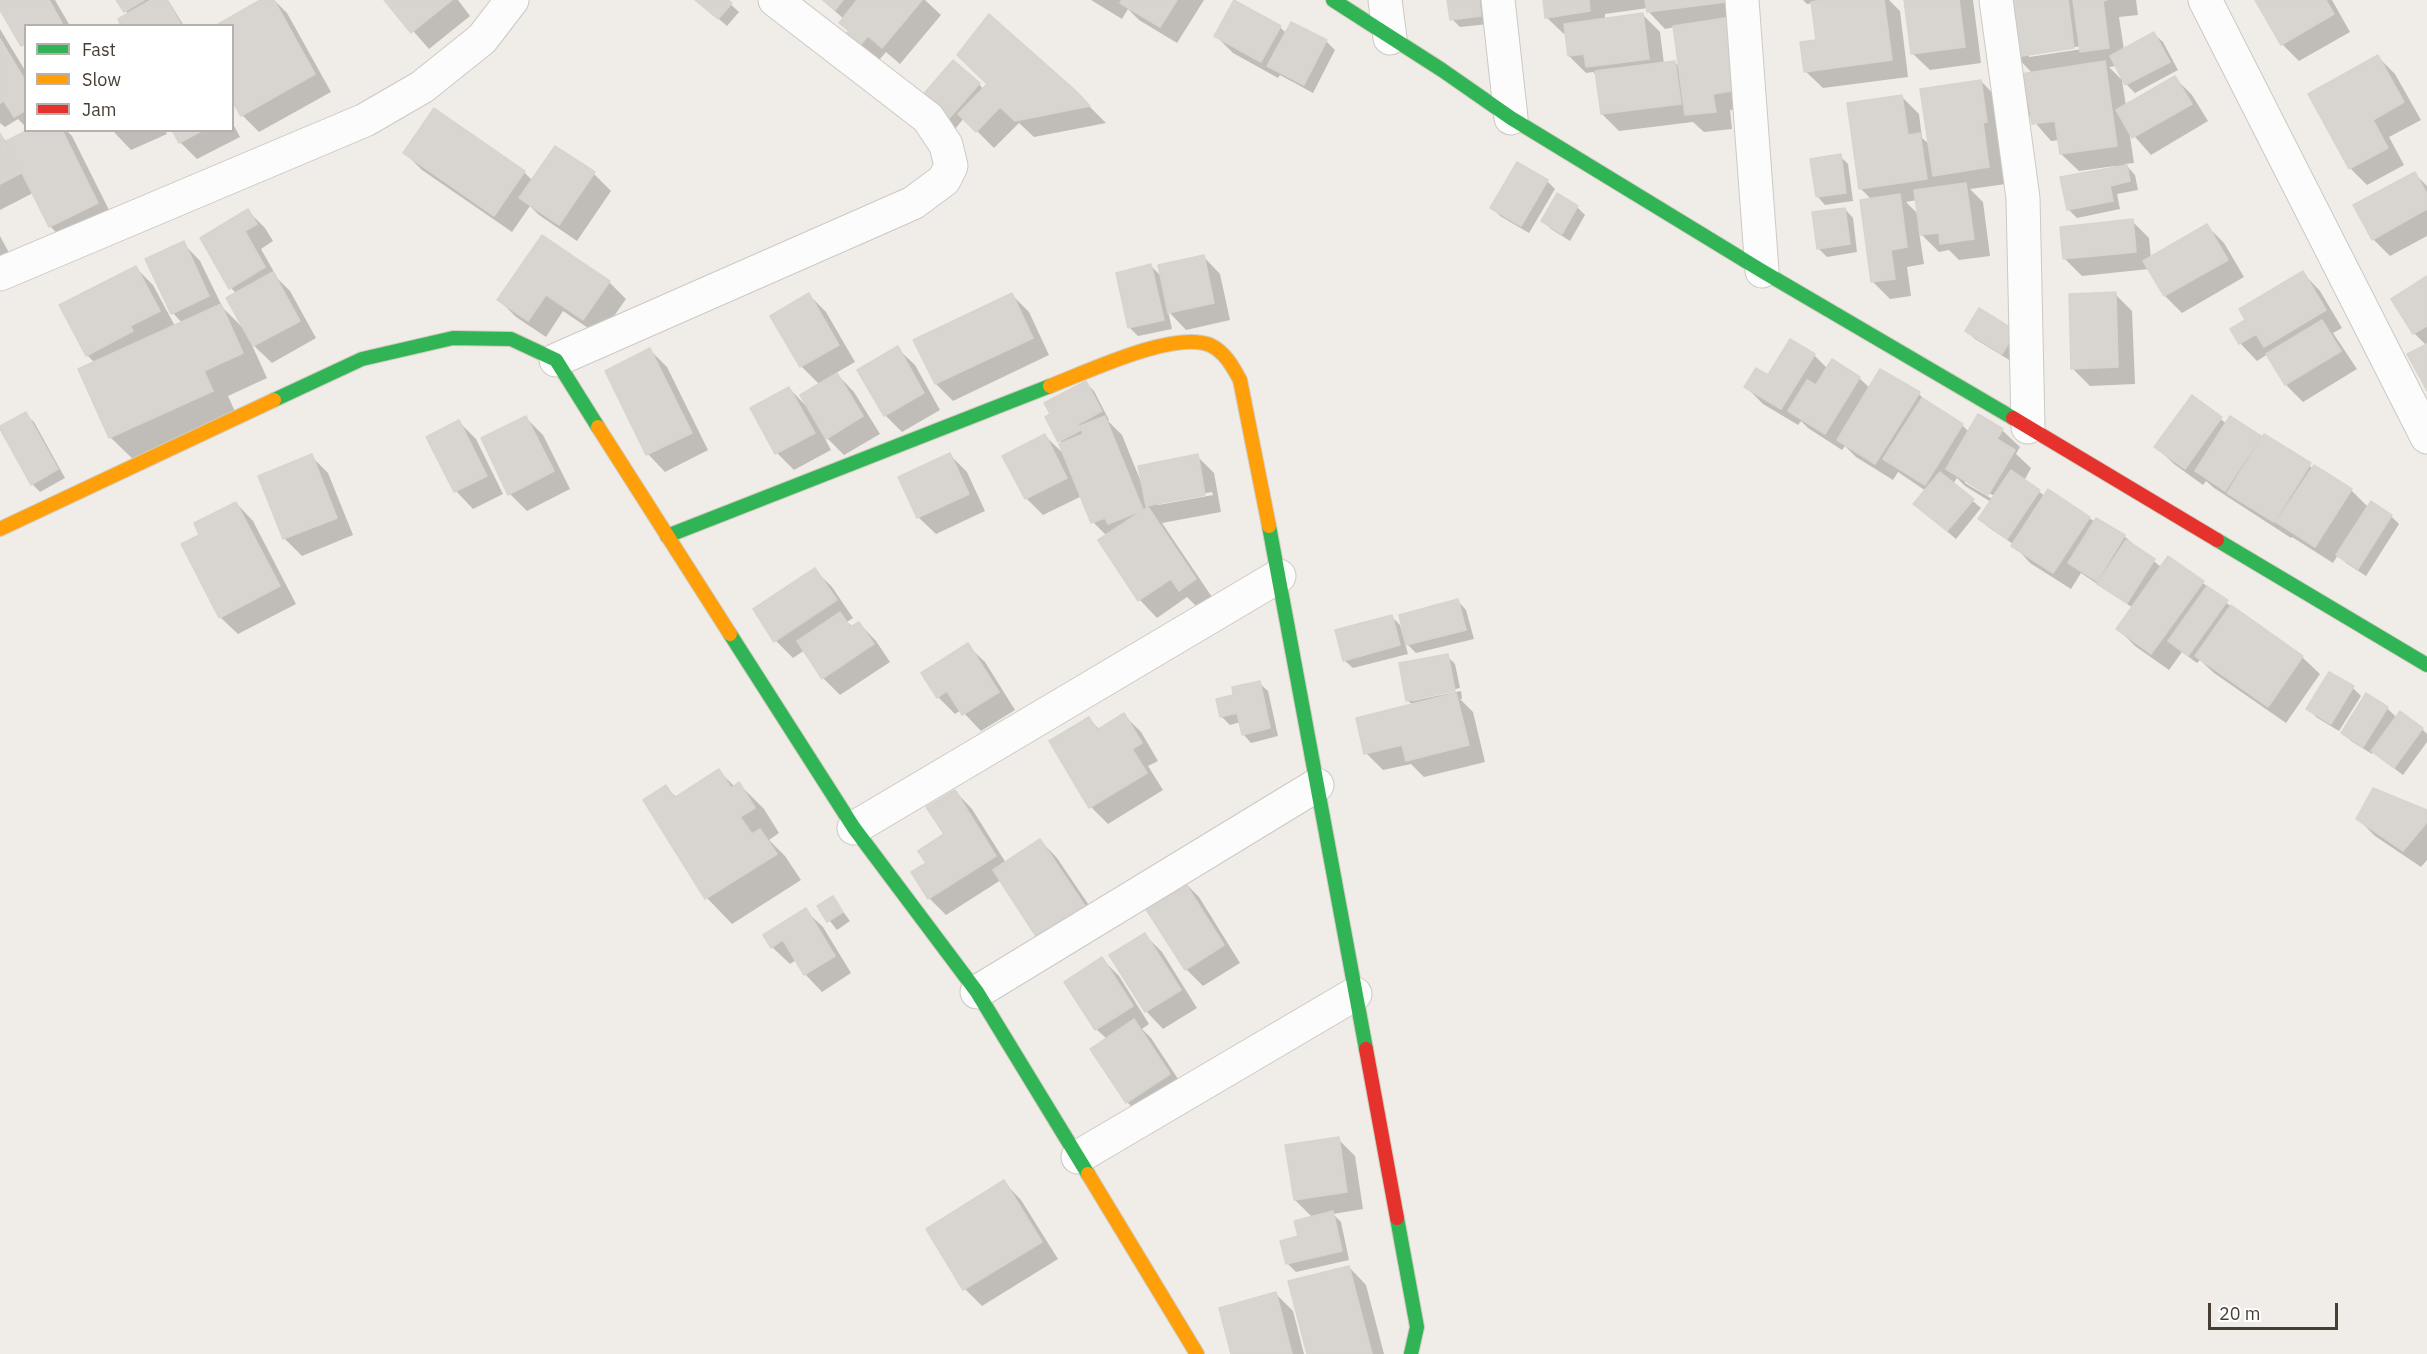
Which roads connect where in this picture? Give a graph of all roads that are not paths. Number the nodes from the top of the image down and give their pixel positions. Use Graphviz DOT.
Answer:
graph roads {
  1 [pos="512,0"];
  2 [pos="775,0"];
  3 [pos="1333,0"];
  4 [pos="1385,0"];
  5 [pos="1498,0"];
  6 [pos="1742,0"];
  7 [pos="1996,0"];
  8 [pos="2205,0"];
  9 [pos="1390,38"];
  10 [pos="1511,118"];
  11 [pos="1762,272"];
  12 [pos="0,274"];
  13 [pos="556,360"];
  14 [pos="2028,427"];
  15 [pos="2427,437"];
  16 [pos="0,529"];
  17 [pos="667,536"];
  18 [pos="1279,576"];
  19 [pos="2427,665"];
  20 [pos="1317,785"];
  21 [pos="854,828"];
  22 [pos="977,992"];
  23 [pos="1355,994"];
  24 [pos="1078,1157"];
  25 [pos="1197,1354"];
  26 [pos="1411,1354"];
  1 -- 12 [label="street"];
  2 -- 13 [label="street"];
  3 -- 9 [label="street"];
  4 -- 9 [label="street"];
  5 -- 10 [label="street"];
  6 -- 11 [label="street"];
  7 -- 14 [label="street"];
  8 -- 15 [label="street"];
  9 -- 10 [label="street"];
  10 -- 11 [label="street"];
  11 -- 14 [label="street"];
  13 -- 16 [label="street"];
  13 -- 17 [label="street"];
  14 -- 19 [label="street"];
  17 -- 18 [label="street"];
  17 -- 21 [label="street"];
  18 -- 20 [label="street"];
  18 -- 21 [label="street"];
  20 -- 22 [label="street"];
  20 -- 23 [label="street"];
  21 -- 22 [label="street"];
  22 -- 24 [label="street"];
  23 -- 24 [label="street"];
  23 -- 26 [label="street"];
  24 -- 25 [label="street"];
}
